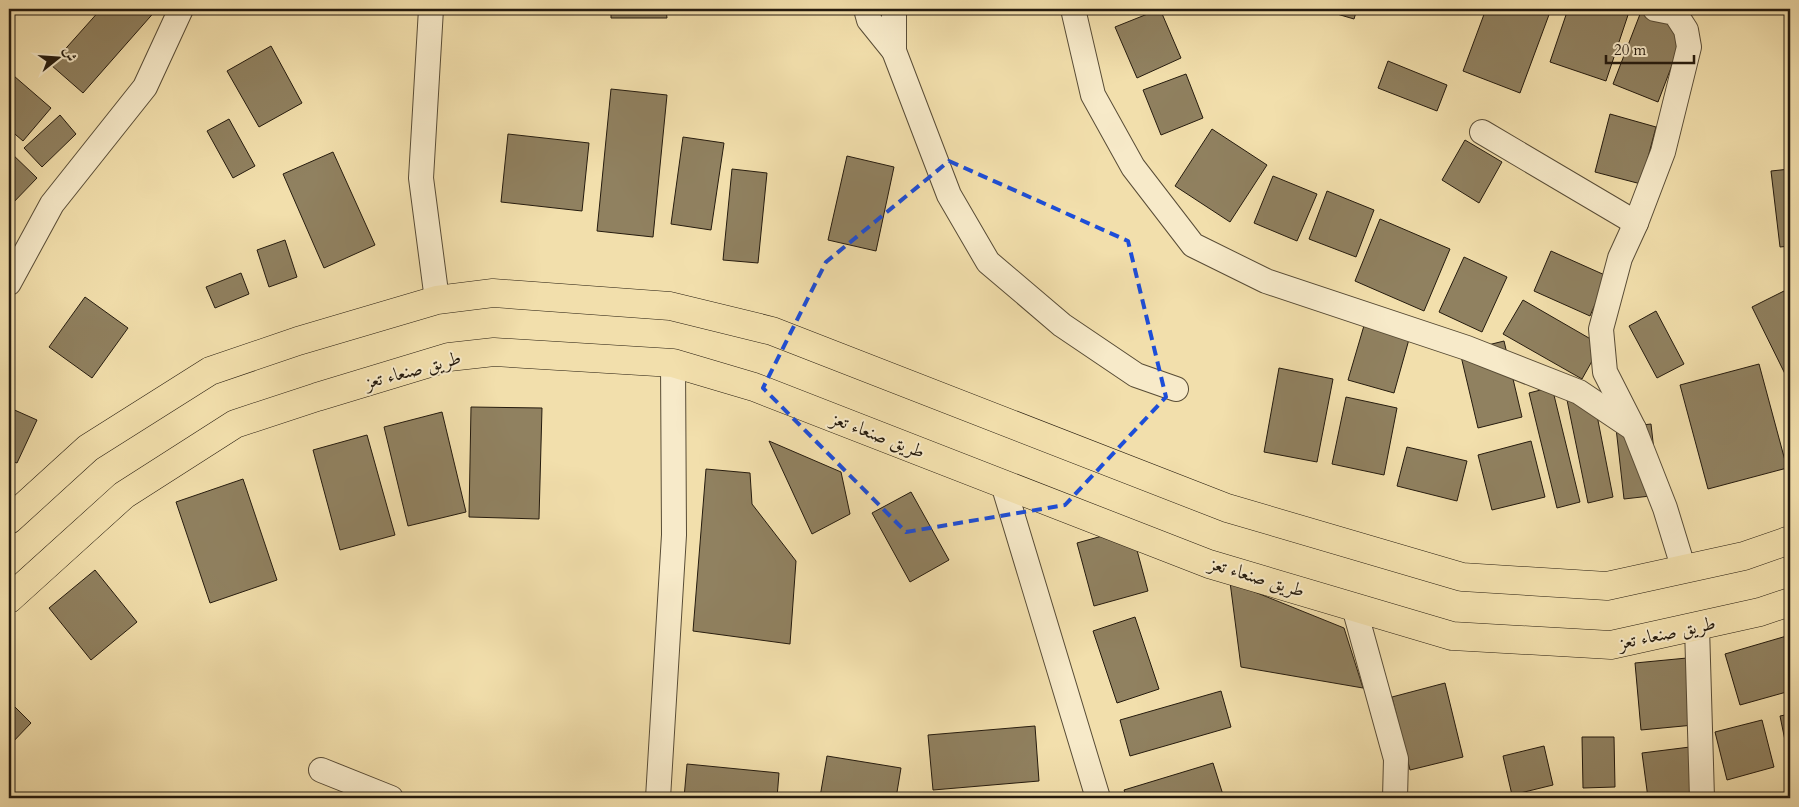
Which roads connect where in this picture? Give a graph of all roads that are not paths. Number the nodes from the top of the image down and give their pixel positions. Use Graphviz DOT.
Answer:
graph roads {
  1 [pos="181,9"];
  2 [pos="431,9"];
  3 [pos="866,9"];
  4 [pos="894,9"];
  5 [pos="1073,9"];
  6 [pos="1655,9"];
  7 [pos="894,51"];
  8 [pos="1482,132"];
  9 [pos="1636,223"];
  10 [pos="9,283"];
  11 [pos="437,300"];
  12 [pos="673,363"];
  13 [pos="1176,389"];
  14 [pos="1634,429"];
  15 [pos="1003,484"];
  16 [pos="9,520"];
  17 [pos="1790,540"];
  18 [pos="1684,570"];
  19 [pos="9,599"];
  20 [pos="1790,602"];
  21 [pos="1354,606"];
  22 [pos="1697,627"];
  23 [pos="321,770"];
  24 [pos="391,798"];
  25 [pos="658,798"];
  26 [pos="1098,798"];
  27 [pos="1395,798"];
  28 [pos="1702,798"];
  1 -- 10 [label="street"];
  2 -- 11 [label="street"];
  3 -- 7 [label="street"];
  4 -- 7 [label="street"];
  5 -- 14 [label="street"];
  6 -- 9 [label="street"];
  7 -- 13 [label="street"];
  8 -- 9 [label="street"];
  9 -- 14 [label="street"];
  11 -- 16 [label="highway"];
  11 -- 18 [label="highway"];
  12 -- 15 [label="highway, طريق صنعاء تعز"];
  12 -- 19 [label="highway, طريق صنعاء تعز"];
  12 -- 25 [label="street"];
  14 -- 18 [label="street"];
  15 -- 21 [label="highway, طريق صنعاء تعز"];
  15 -- 26 [label="street"];
  17 -- 18 [label="highway"];
  20 -- 22 [label="highway, طريق صنعاء تعز"];
  21 -- 22 [label="highway, طريق صنعاء تعز"];
  21 -- 27 [label="street"];
  22 -- 28 [label="street"];
  23 -- 24 [label="street"];
}
